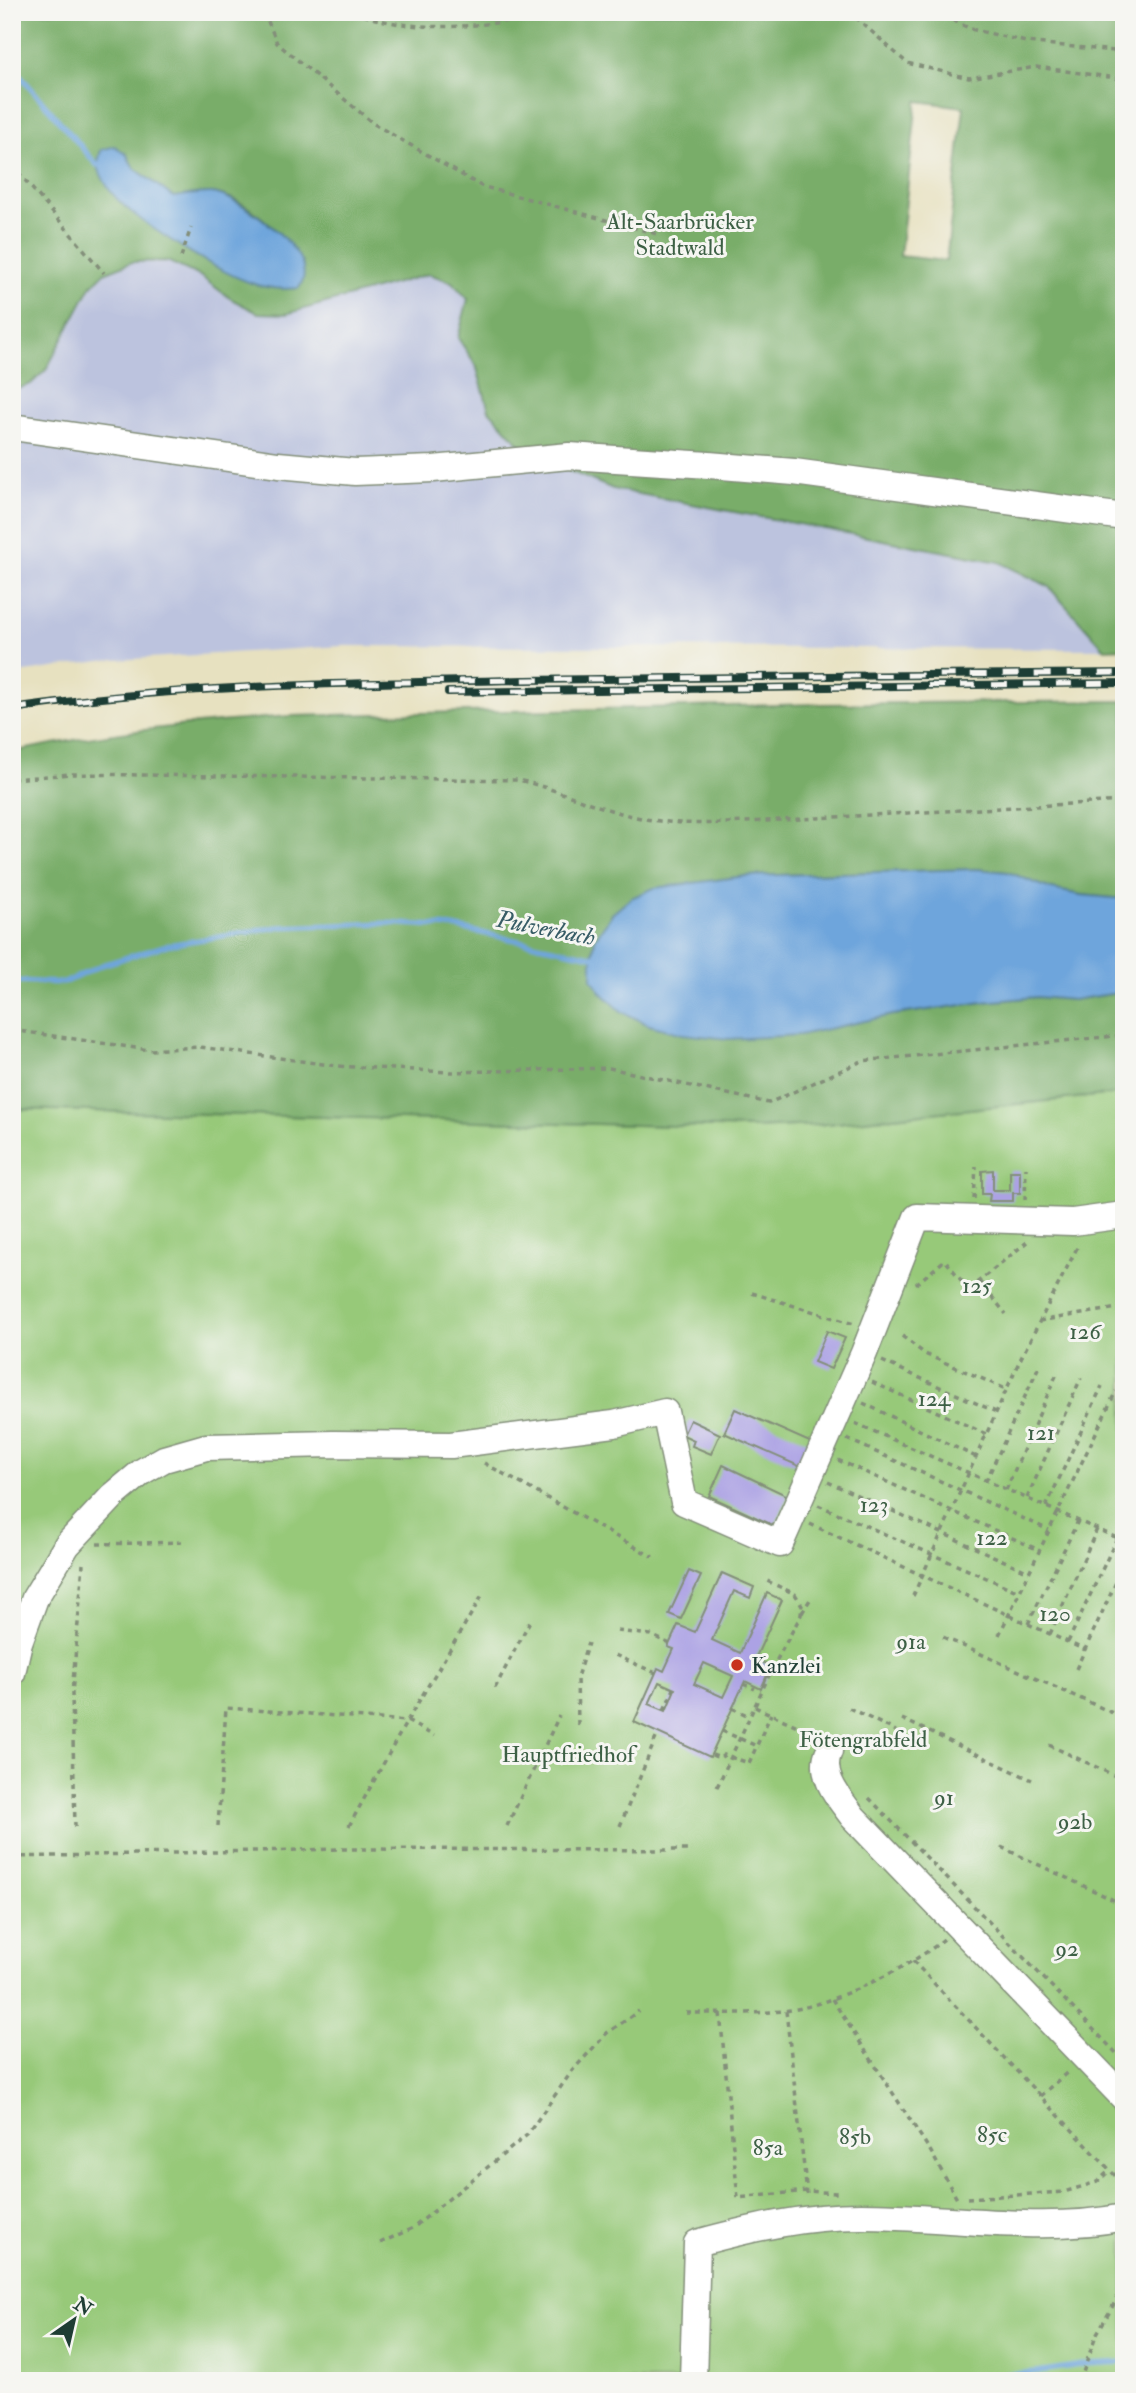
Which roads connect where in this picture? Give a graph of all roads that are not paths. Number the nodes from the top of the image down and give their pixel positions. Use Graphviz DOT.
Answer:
graph roads {
  1 [pos="12,426"];
  2 [pos="1124,517"];
  3 [pos="1124,1215"];
  4 [pos="12,1673"];
  5 [pos="825,1743"];
  6 [pos="1124,2098"];
  7 [pos="1121,2217"];
  8 [pos="694,2381"];
  1 -- 2 [label="lane"];
  3 -- 4 [label="lane"];
  5 -- 6 [label="lane"];
  7 -- 8 [label="lane"];
}
